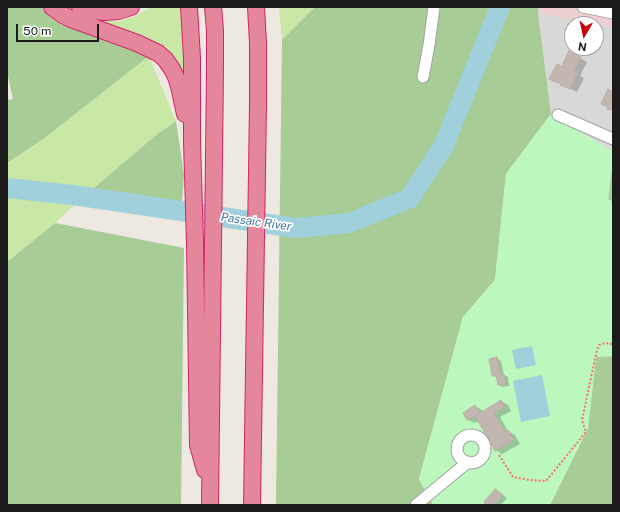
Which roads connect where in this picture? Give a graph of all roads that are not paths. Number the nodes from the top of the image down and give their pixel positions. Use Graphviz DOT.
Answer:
graph roads {
  1 [pos="52,7"];
  2 [pos="80,7"];
  3 [pos="131,7"];
  4 [pos="189,7"];
  5 [pos="213,7"];
  6 [pos="256,7"];
  7 [pos="434,7"];
  8 [pos="583,7"];
  9 [pos="613,13"];
  10 [pos="423,77"];
  11 [pos="558,115"];
  12 [pos="613,139"];
  13 [pos="192,141"];
  14 [pos="468,462"];
  15 [pos="210,489"];
  16 [pos="210,505"];
  17 [pos="252,505"];
  18 [pos="416,505"];
  1 -- 13 [label="highway"];
  2 -- 3 [label="highway"];
  4 -- 13 [label="highway"];
  5 -- 15 [label="highway"];
  6 -- 17 [label="highway"];
  7 -- 10 [label="street"];
  8 -- 9 [label="street"];
  11 -- 12 [label="street"];
  13 -- 15 [label="highway"];
  14 -- 18 [label="street"];
  15 -- 16 [label="highway"];
}
